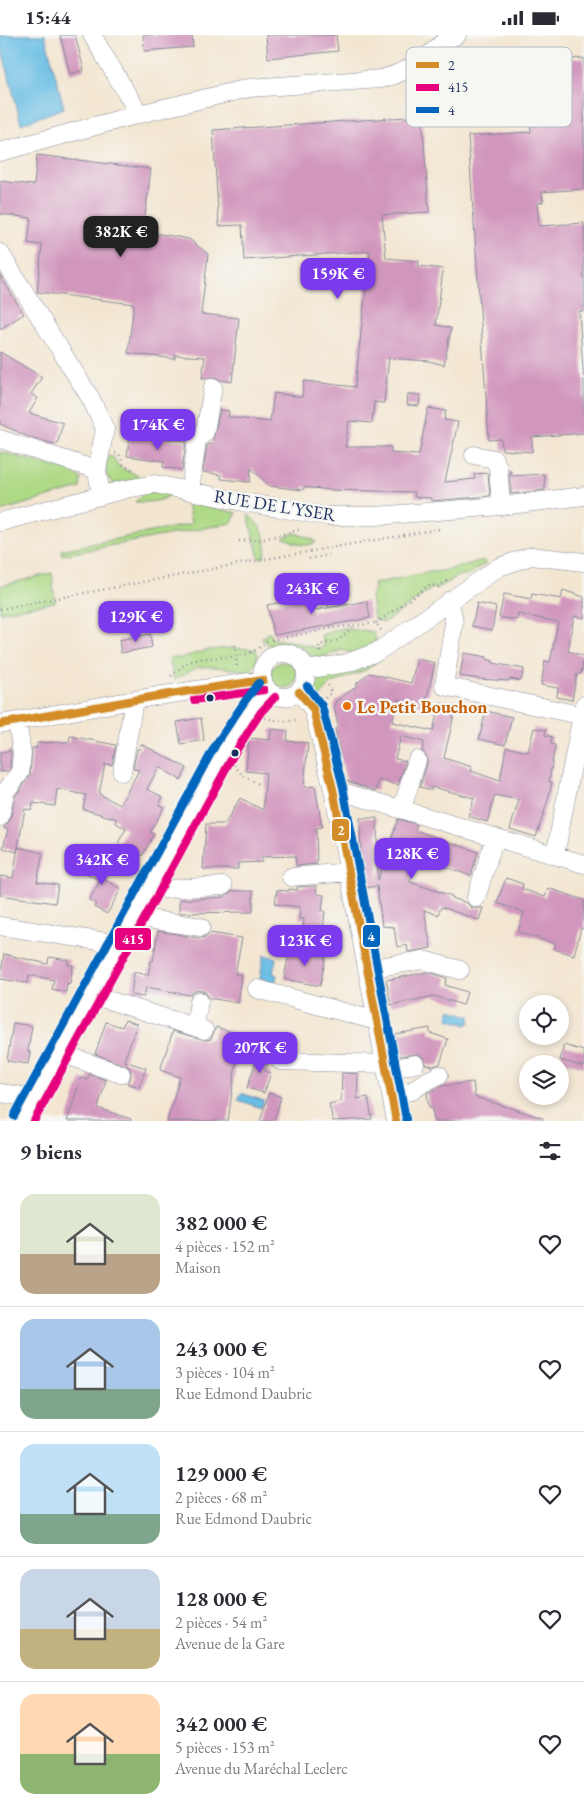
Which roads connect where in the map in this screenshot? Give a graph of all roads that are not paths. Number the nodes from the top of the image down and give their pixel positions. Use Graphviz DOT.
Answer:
graph roads {
  1 [pos="92,35"];
  2 [pos="448,36"];
  3 [pos="437,47"];
  4 [pos="406,70"];
  5 [pos="139,113"];
  6 [pos="0,152"];
  7 [pos="0,253"];
  8 [pos="213,387"];
  9 [pos="0,439"];
  10 [pos="474,455"];
  11 [pos="97,470"];
  12 [pos="190,491"];
  13 [pos="101,496"];
  14 [pos="584,497"];
  15 [pos="501,506"];
  16 [pos="0,521"];
  17 [pos="584,562"];
  18 [pos="450,600"];
  19 [pos="306,670"];
  20 [pos="265,685"];
  21 [pos="300,692"];
  22 [pos="134,700"];
  23 [pos="583,712"];
  24 [pos="17,721"];
  25 [pos="0,724"];
  26 [pos="417,760"];
  27 [pos="122,772"];
  28 [pos="333,789"];
  29 [pos="402,809"];
  30 [pos="0,817"];
  31 [pos="495,837"];
  32 [pos="555,855"];
  33 [pos="584,864"];
  34 [pos="349,872"];
  35 [pos="291,877"];
  36 [pos="223,885"];
  37 [pos="151,886"];
  38 [pos="476,898"];
  39 [pos="134,917"];
  40 [pos="0,926"];
  41 [pos="201,927"];
  42 [pos="119,944"];
  43 [pos="367,969"];
  44 [pos="460,970"];
  45 [pos="257,989"];
  46 [pos="92,995"];
  47 [pos="199,1001"];
  48 [pos="377,1021"];
  49 [pos="60,1053"];
  50 [pos="280,1061"];
  51 [pos="415,1064"];
  52 [pos="386,1067"];
  53 [pos="121,1074"];
  54 [pos="439,1075"];
  55 [pos="0,1093"];
  56 [pos="391,1095"];
  57 [pos="36,1098"];
  58 [pos="23,1121"];
  59 [pos="396,1121"];
  1 -- 5 [label="street"];
  2 -- 3 [label="street"];
  4 -- 5 [label="street"];
  5 -- 6 [label="street"];
  7 -- 11 [label="street"];
  8 -- 12 [label="street"];
  9 -- 11 [label="street"];
  10 -- 15 [label="street"];
  11 -- 13 [label="street"];
  12 -- 13 [label="street, RUE DE L'YSER"];
  12 -- 15 [label="street, RUE DE L'YSER"];
  13 -- 16 [label="street, RUE DE L'YSER"];
  14 -- 15 [label="street, RUE DE L'YSER"];
  17 -- 18 [label="street"];
  18 -- 19 [label="street"];
  18 -- 23 [label="street"];
  19 -- 20 [label="street"];
  19 -- 21 [label="street"];
  20 -- 21 [label="street"];
  20 -- 22 [label="street"];
  20 -- 37 [label="street"];
  21 -- 28 [label="street"];
  22 -- 24 [label="street"];
  22 -- 27 [label="street"];
  23 -- 32 [label="street"];
  24 -- 25 [label="street"];
  24 -- 30 [label="street"];
  26 -- 29 [label="street"];
  28 -- 29 [label="street"];
  28 -- 34 [label="street"];
  29 -- 31 [label="street"];
  31 -- 32 [label="street"];
  31 -- 38 [label="street"];
  32 -- 33 [label="street"];
  34 -- 35 [label="street"];
  34 -- 43 [label="street"];
  36 -- 37 [label="street"];
  37 -- 39 [label="street"];
  39 -- 41 [label="street"];
  39 -- 42 [label="street"];
  40 -- 42 [label="street"];
  42 -- 46 [label="street"];
  43 -- 44 [label="street"];
  43 -- 48 [label="street"];
  45 -- 48 [label="street"];
  46 -- 47 [label="street"];
  46 -- 49 [label="street"];
  48 -- 52 [label="street"];
  49 -- 53 [label="street"];
  49 -- 57 [label="street"];
  50 -- 52 [label="street"];
  51 -- 52 [label="street"];
  52 -- 56 [label="street"];
  54 -- 56 [label="street"];
  55 -- 57 [label="street"];
  56 -- 59 [label="street"];
  57 -- 58 [label="street"];
}
